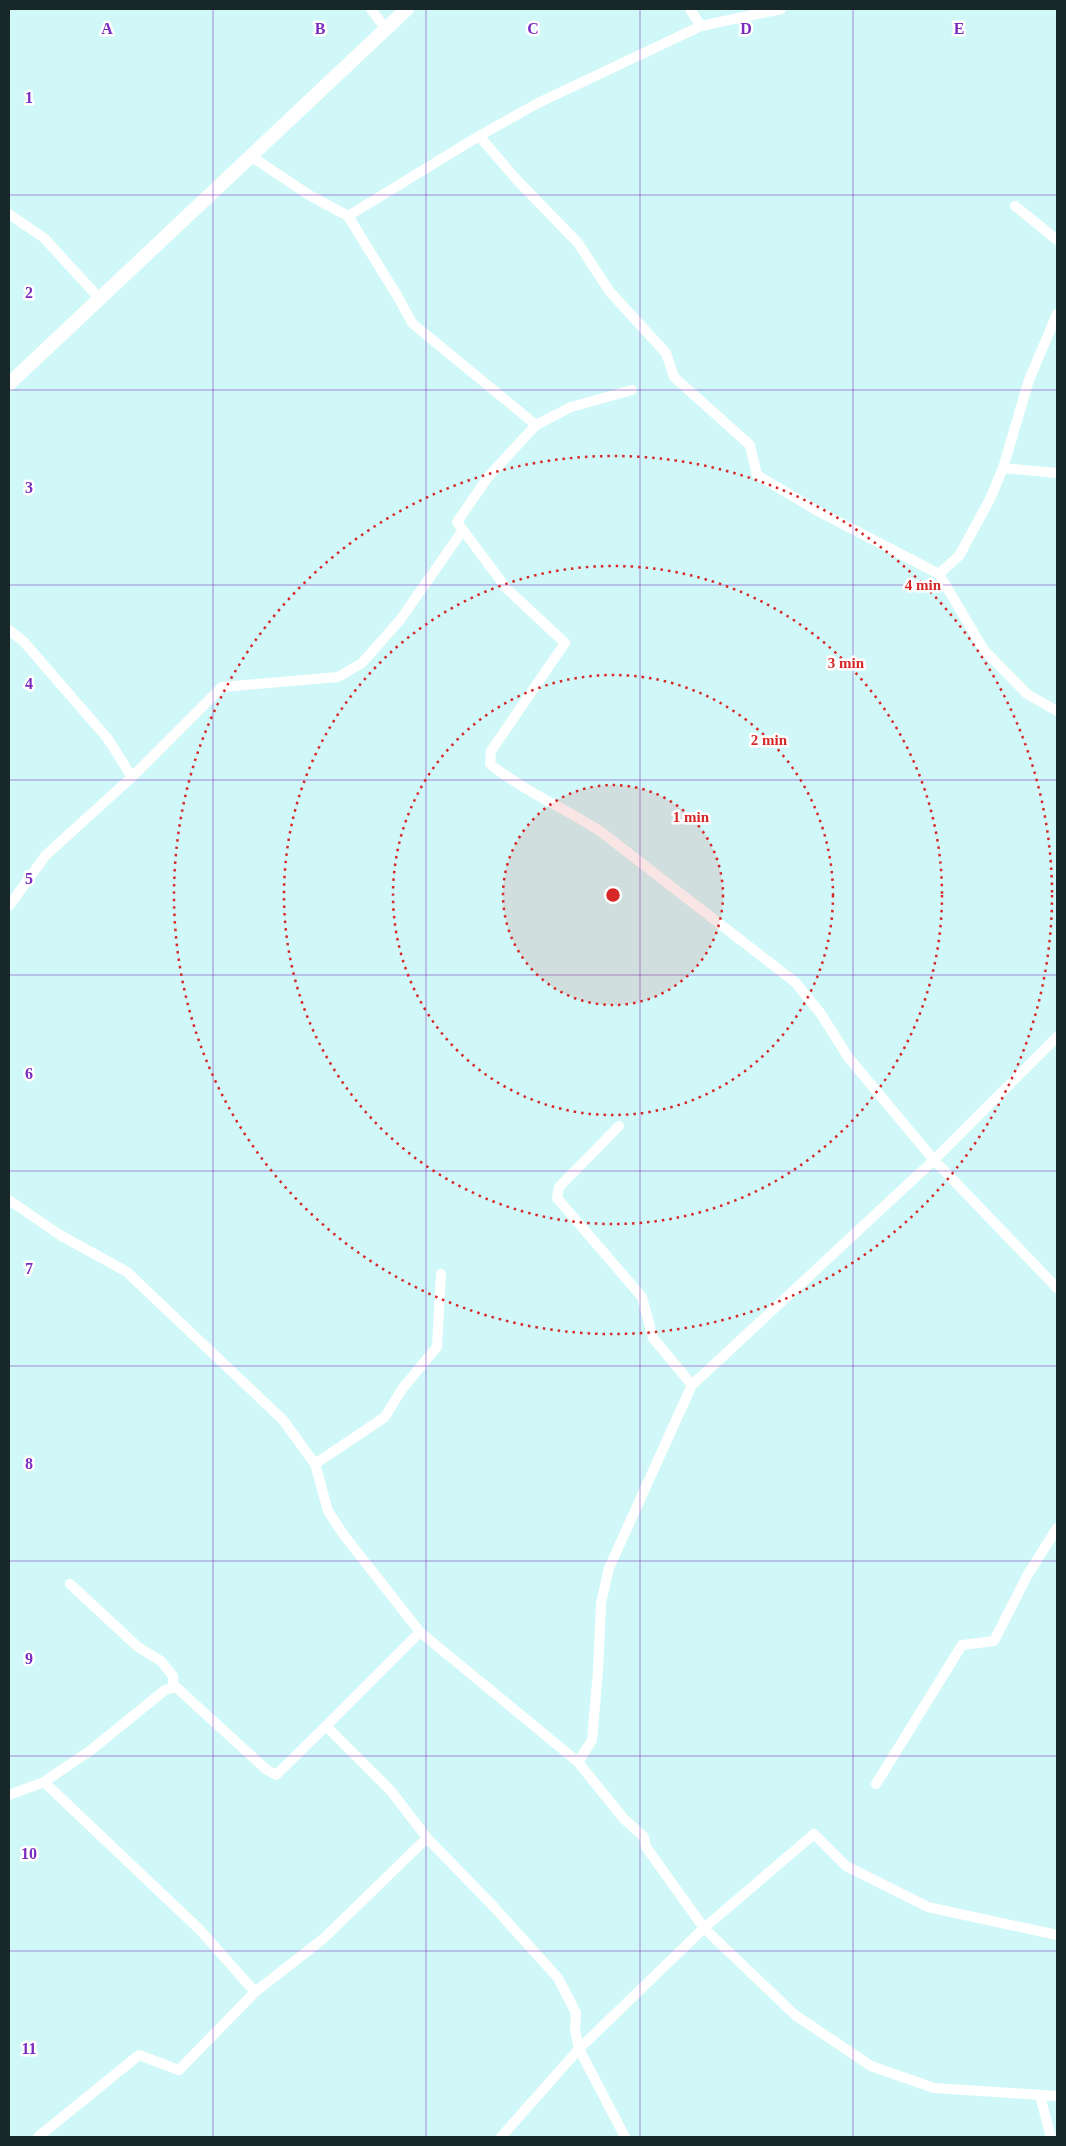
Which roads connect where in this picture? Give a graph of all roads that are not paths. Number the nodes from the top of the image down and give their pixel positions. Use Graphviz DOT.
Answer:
graph roads {
  1 [pos="371,9"];
  2 [pos="407,9"];
  3 [pos="690,9"];
  4 [pos="782,9"];
  5 [pos="701,26"];
  6 [pos="384,28"];
  7 [pos="479,136"];
  8 [pos="252,157"];
  9 [pos="1015,206"];
  10 [pos="9,214"];
  11 [pos="348,216"];
  12 [pos="1057,240"];
  13 [pos="100,300"];
  14 [pos="1057,314"];
  15 [pos="9,384"];
  16 [pos="632,390"];
  17 [pos="536,425"];
  18 [pos="1002,468"];
  19 [pos="1057,473"];
  20 [pos="463,530"];
  21 [pos="939,574"];
  22 [pos="9,630"];
  23 [pos="1057,711"];
  24 [pos="132,777"];
  25 [pos="9,906"];
  26 [pos="1057,1036"];
  27 [pos="619,1126"];
  28 [pos="934,1160"];
  29 [pos="9,1200"];
  30 [pos="440,1274"];
  31 [pos="1057,1288"];
  32 [pos="692,1385"];
  33 [pos="315,1464"];
  34 [pos="1057,1528"];
  35 [pos="70,1584"];
  36 [pos="420,1632"];
  37 [pos="176,1687"];
  38 [pos="326,1726"];
  39 [pos="578,1762"];
  40 [pos="44,1782"];
  41 [pos="876,1784"];
  42 [pos="9,1796"];
  43 [pos="427,1838"];
  44 [pos="704,1928"];
  45 [pos="1057,1935"];
  46 [pos="255,1992"];
  47 [pos="579,2049"];
  48 [pos="1040,2096"];
  49 [pos="1057,2096"];
  50 [pos="38,2137"];
  51 [pos="501,2137"];
  52 [pos="625,2137"];
  53 [pos="1051,2137"];
  1 -- 6 [label="street"];
  2 -- 6 [label="street"];
  3 -- 5 [label="street"];
  4 -- 5 [label="street"];
  5 -- 7 [label="street"];
  6 -- 8 [label="street"];
  7 -- 11 [label="street"];
  7 -- 21 [label="street"];
  8 -- 11 [label="street"];
  8 -- 13 [label="street"];
  9 -- 12 [label="street"];
  10 -- 13 [label="street"];
  11 -- 17 [label="street"];
  13 -- 15 [label="street"];
  14 -- 18 [label="street"];
  16 -- 17 [label="street"];
  17 -- 20 [label="street"];
  18 -- 19 [label="street"];
  18 -- 21 [label="street"];
  20 -- 24 [label="street"];
  20 -- 28 [label="street"];
  21 -- 23 [label="street"];
  22 -- 24 [label="street"];
  24 -- 25 [label="street"];
  26 -- 28 [label="street"];
  27 -- 32 [label="street"];
  28 -- 31 [label="street"];
  28 -- 32 [label="street"];
  29 -- 33 [label="street"];
  30 -- 33 [label="street"];
  32 -- 39 [label="street"];
  33 -- 36 [label="street"];
  34 -- 41 [label="street"];
  35 -- 37 [label="street"];
  36 -- 38 [label="street"];
  36 -- 39 [label="street"];
  37 -- 38 [label="street"];
  37 -- 40 [label="street"];
  38 -- 43 [label="street"];
  39 -- 44 [label="street"];
  40 -- 42 [label="street"];
  40 -- 46 [label="street"];
  43 -- 46 [label="street"];
  43 -- 47 [label="street"];
  44 -- 45 [label="street"];
  44 -- 47 [label="street"];
  44 -- 48 [label="street"];
  46 -- 50 [label="street"];
  47 -- 51 [label="street"];
  47 -- 52 [label="street"];
  48 -- 49 [label="street"];
  48 -- 53 [label="street"];
}
